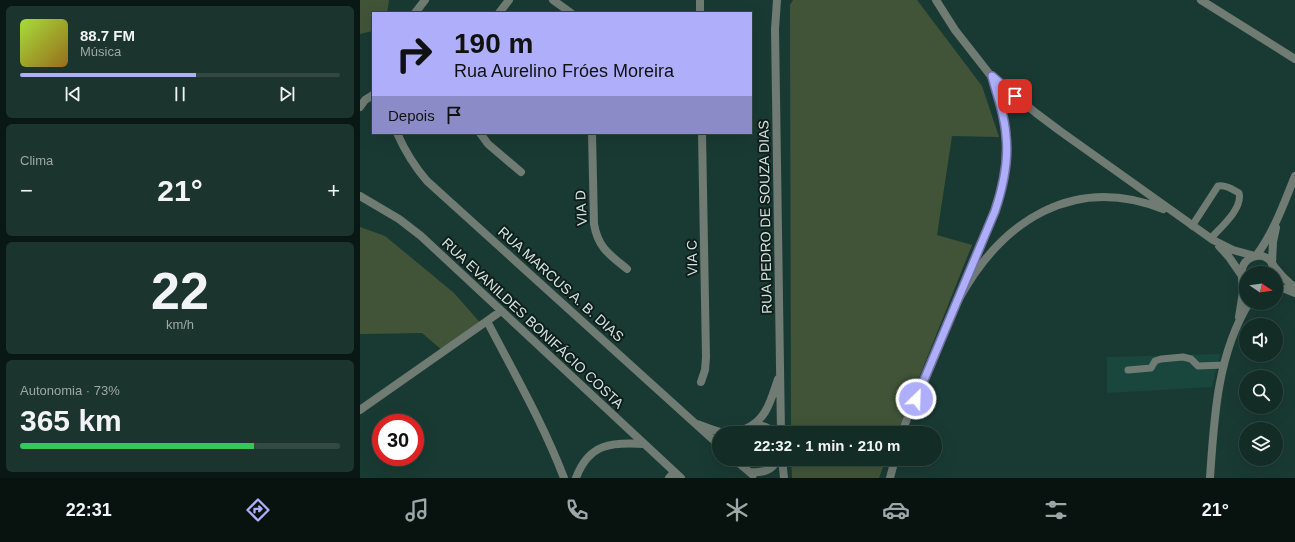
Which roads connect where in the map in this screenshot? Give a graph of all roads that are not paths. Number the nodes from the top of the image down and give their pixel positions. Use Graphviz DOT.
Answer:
graph roads {
  1 [pos="425,0"];
  2 [pos="509,0"];
  3 [pos="553,0"];
  4 [pos="700,0"];
  5 [pos="937,0"];
  6 [pos="1201,0"];
  7 [pos="778,2"];
  8 [pos="416,12"];
  9 [pos="500,12"];
  10 [pos="570,12"];
  11 [pos="700,12"];
  12 [pos="1291,57"];
  13 [pos="1295,64"];
  14 [pos="992,76"];
  15 [pos="372,96"];
  16 [pos="360,107"];
  17 [pos="397,134"];
  18 [pos="481,134"];
  19 [pos="592,134"];
  20 [pos="702,134"];
  21 [pos="521,172"];
  22 [pos="1295,176"];
  23 [pos="360,196"];
  24 [pos="1175,214"];
  25 [pos="1280,214"];
  26 [pos="1192,226"];
  27 [pos="1212,239"];
  28 [pos="1255,256"];
  29 [pos="1272,263"];
  30 [pos="1244,266"];
  31 [pos="1273,266"];
  32 [pos="627,269"];
  33 [pos="1239,273"];
  34 [pos="1295,288"];
  35 [pos="1283,289"];
  36 [pos="1295,293"];
  37 [pos="958,300"];
  38 [pos="1240,310"];
  39 [pos="1245,310"];
  40 [pos="501,311"];
  41 [pos="487,321"];
  42 [pos="1236,327"];
  43 [pos="1224,365"];
  44 [pos="780,370"];
  45 [pos="1128,370"];
  46 [pos="701,382"];
  47 [pos="360,410"];
  48 [pos="695,423"];
  49 [pos="754,425"];
  50 [pos="762,426"];
  51 [pos="781,426"];
  52 [pos="905,426"];
  53 [pos="712,428"];
  54 [pos="712,439"];
  55 [pos="644,444"];
  56 [pos="743,466"];
  57 [pos="772,466"];
  58 [pos="783,466"];
  59 [pos="893,466"];
  60 [pos="750,472"];
  61 [pos="672,475"];
  62 [pos="889,477"];
  63 [pos="564,478"];
  64 [pos="576,478"];
  65 [pos="681,478"];
  66 [pos="756,478"];
  67 [pos="784,478"];
  68 [pos="1210,478"];
  1 -- 8 [label="street"];
  2 -- 9 [label="street"];
  3 -- 10 [label="street"];
  4 -- 11 [label="street"];
  5 -- 14 [label="street"];
  6 -- 12 [label="street"];
  7 -- 44 [label="street, RUA PEDRO DE SOUZA DIAS"];
  12 -- 13 [label="street"];
  14 -- 24 [label="street"];
  14 -- 37 [label="street"];
  15 -- 16 [label="street"];
  17 -- 48 [label="street, RUA MARCUS A. B. DIAS"];
  18 -- 21 [label="street"];
  19 -- 32 [label="street, VIA D"];
  20 -- 46 [label="street, VIA C"];
  22 -- 25 [label="street"];
  23 -- 40 [label="street, RUA EVANILDES BONIFÁCIO COSTA"];
  24 -- 26 [label="street"];
  24 -- 37 [label="street"];
  25 -- 28 [label="street"];
  25 -- 29 [label="street"];
  26 -- 27 [label="street"];
  26 -- 27 [label="lane"];
  27 -- 28 [label="street"];
  27 -- 33 [label="street"];
  28 -- 29 [label="street"];
  28 -- 30 [label="street"];
  29 -- 31 [label="street"];
  29 -- 34 [label="street"];
  35 -- 36 [label="street"];
  37 -- 52 [label="street"];
  38 -- 42 [label="street"];
  39 -- 42 [label="street"];
  40 -- 41 [label="street"];
  40 -- 55 [label="street, RUA EVANILDES BONIFÁCIO COSTA"];
  41 -- 47 [label="street"];
  41 -- 63 [label="street"];
  42 -- 43 [label="street"];
  43 -- 45 [label="lane"];
  43 -- 68 [label="street"];
  44 -- 49 [label="street"];
  44 -- 51 [label="street, RUA PEDRO DE SOUZA DIAS"];
  48 -- 53 [label="street"];
  48 -- 54 [label="street, RUA MARCUS A. B. DIAS"];
  49 -- 50 [label="street"];
  55 -- 61 [label="street, RUA EVANILDES BONIFÁCIO COSTA"];
  55 -- 64 [label="street"];
  56 -- 60 [label="street"];
  57 -- 60 [label="street"];
  58 -- 67 [label="street"];
  59 -- 62 [label="street"];
  60 -- 66 [label="street"];
  61 -- 65 [label="street, RUA EVANILDES BONIFÁCIO COSTA"];
}
